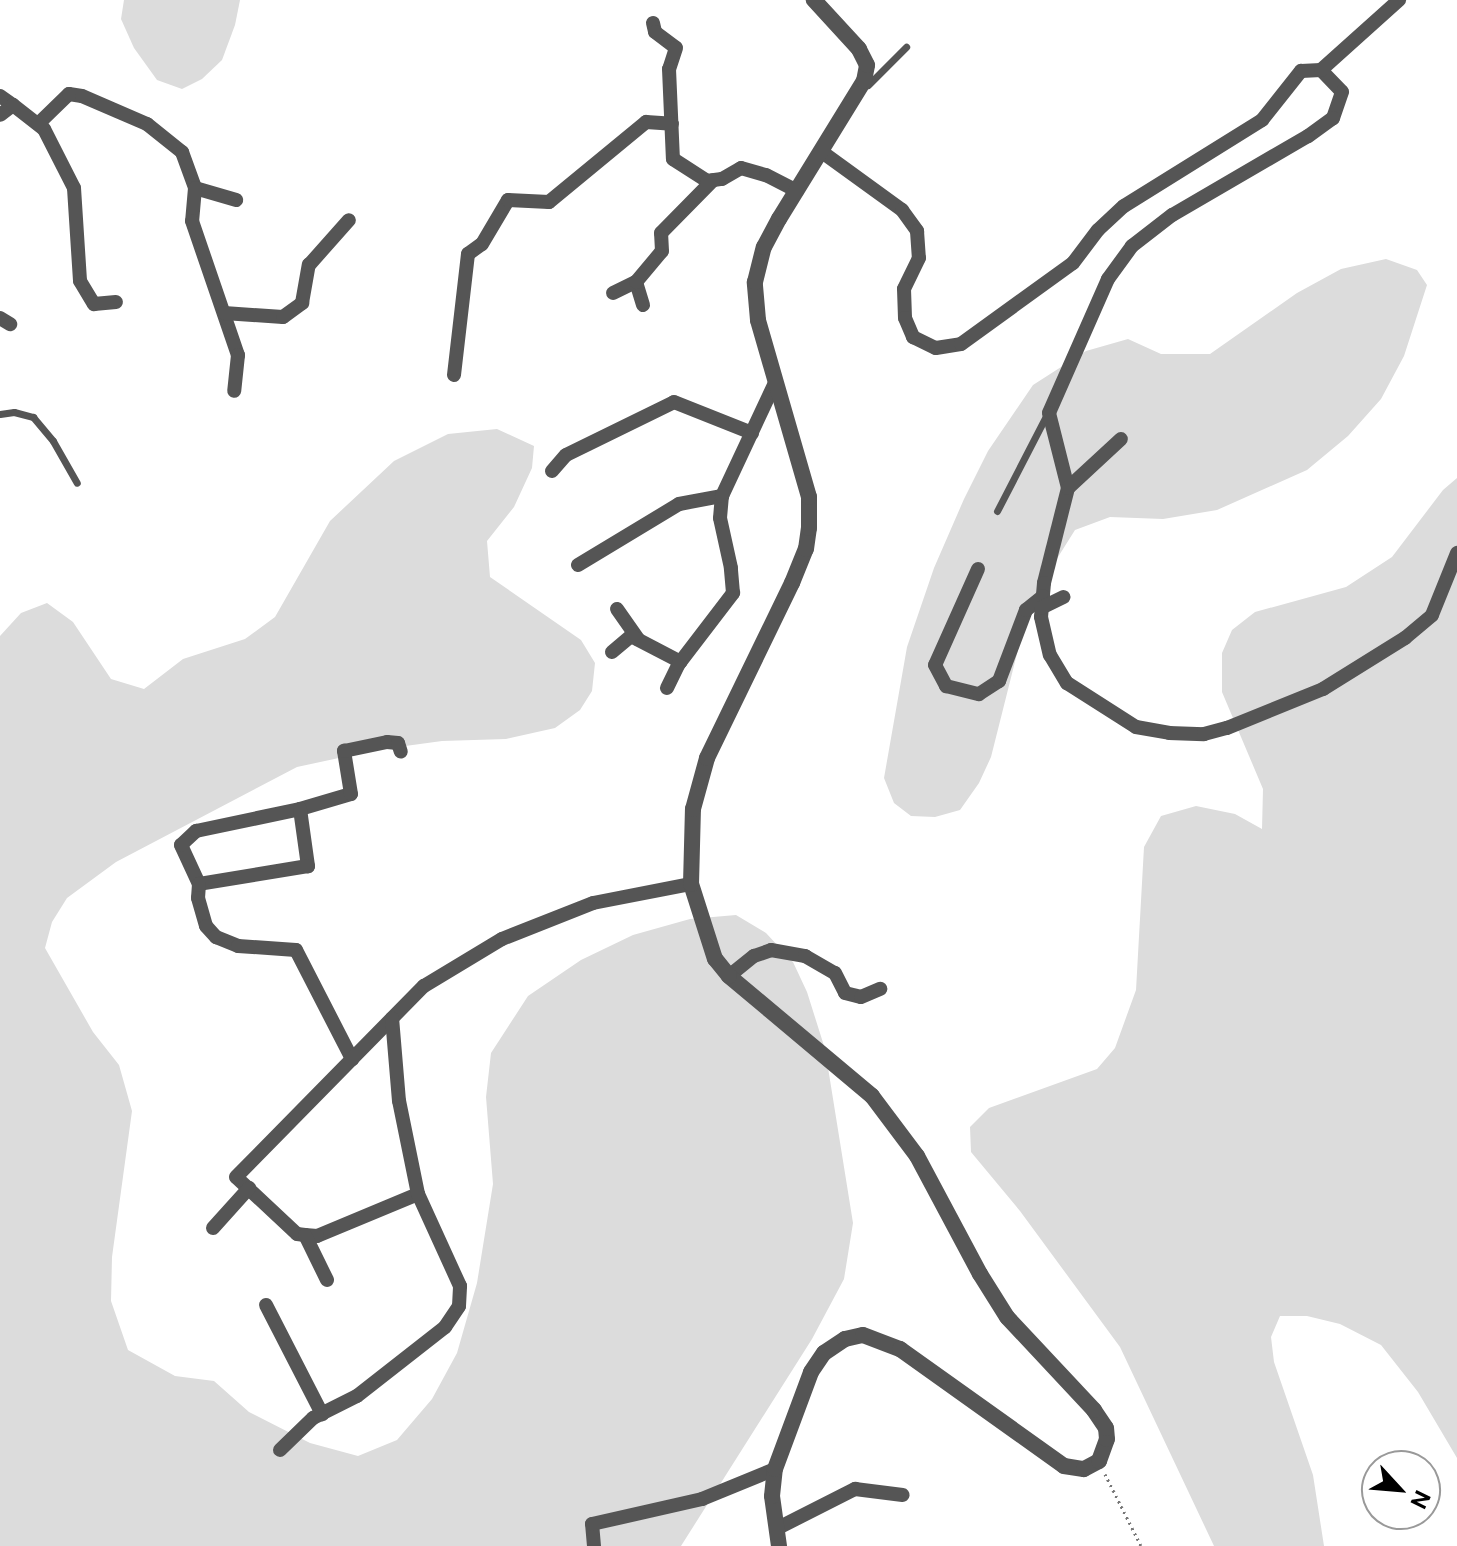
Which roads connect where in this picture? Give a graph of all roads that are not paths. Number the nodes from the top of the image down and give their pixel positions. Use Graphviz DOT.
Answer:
graph roads {
  1 [pos="814,0"];
  2 [pos="1399,0"];
  3 [pos="653,23"];
  4 [pos="906,47"];
  5 [pos="1321,70"];
  6 [pos="857,98"];
  7 [pos="6,101"];
  8 [pos="0,115"];
  9 [pos="38,124"];
  10 [pos="672,124"];
  11 [pos="822,152"];
  12 [pos="713,180"];
  13 [pos="195,188"];
  14 [pos="797,191"];
  15 [pos="236,200"];
  16 [pos="349,220"];
  17 [pos="636,282"];
  18 [pos="613,293"];
  19 [pos="116,302"];
  20 [pos="643,305"];
  21 [pos="224,313"];
  22 [pos="454,375"];
  23 [pos="775,383"];
  24 [pos="234,391"];
  25 [pos="1049,413"];
  26 [pos="0,414"];
  27 [pos="752,433"];
  28 [pos="1121,439"];
  29 [pos="552,471"];
  30 [pos="77,483"];
  31 [pos="1068,488"];
  32 [pos="722,496"];
  33 [pos="997,511"];
  34 [pos="1457,553"];
  35 [pos="578,565"];
  36 [pos="978,569"];
  37 [pos="1064,597"];
  38 [pos="1042,602"];
  39 [pos="617,609"];
  40 [pos="638,640"];
  41 [pos="612,652"];
  42 [pos="681,662"];
  43 [pos="667,688"];
  44 [pos="401,752"];
  45 [pos="300,809"];
  46 [pos="199,884"];
  47 [pos="691,884"];
  48 [pos="729,976"];
  49 [pos="880,989"];
  50 [pos="392,1018"];
  51 [pos="352,1059"];
  52 [pos="249,1188"];
  53 [pos="418,1194"];
  54 [pos="213,1228"];
  55 [pos="305,1235"];
  56 [pos="327,1280"];
  57 [pos="266,1305"];
  58 [pos="322,1414"];
  59 [pos="280,1450"];
  60 [pos="775,1469"];
  61 [pos="903,1495"];
  62 [pos="776,1529"];
  63 [pos="594,1546"];
  64 [pos="779,1546"];
  1 -- 6 [label="street"];
  2 -- 5 [label="street"];
  3 -- 10 [label="street"];
  4 -- 6 [label="lane"];
  5 -- 11 [label="street"];
  5 -- 25 [label="street"];
  6 -- 11 [label="street"];
  7 -- 8 [label="street"];
  7 -- 9 [label="street"];
  9 -- 13 [label="street"];
  9 -- 19 [label="street"];
  10 -- 12 [label="street"];
  10 -- 22 [label="street"];
  11 -- 14 [label="street"];
  12 -- 14 [label="street"];
  12 -- 17 [label="street"];
  13 -- 15 [label="street"];
  13 -- 21 [label="street"];
  14 -- 23 [label="street"];
  16 -- 21 [label="street"];
  17 -- 18 [label="street"];
  17 -- 20 [label="street"];
  21 -- 24 [label="street"];
  23 -- 27 [label="street"];
  23 -- 47 [label="street"];
  25 -- 31 [label="street"];
  25 -- 33 [label="lane"];
  26 -- 30 [label="lane"];
  27 -- 29 [label="street"];
  27 -- 32 [label="street"];
  28 -- 31 [label="street"];
  31 -- 38 [label="street"];
  32 -- 35 [label="street"];
  32 -- 42 [label="street"];
  34 -- 38 [label="street"];
  36 -- 38 [label="street"];
  37 -- 38 [label="street"];
  39 -- 40 [label="street"];
  40 -- 41 [label="street"];
  40 -- 42 [label="street"];
  42 -- 43 [label="street"];
  44 -- 45 [label="street"];
  45 -- 46 [label="street"];
  45 -- 46 [label="street"];
  46 -- 51 [label="street"];
  47 -- 48 [label="street"];
  47 -- 50 [label="street"];
  48 -- 49 [label="street"];
  48 -- 60 [label="street"];
  50 -- 51 [label="street"];
  50 -- 53 [label="street"];
  51 -- 52 [label="street"];
  52 -- 54 [label="street"];
  52 -- 55 [label="street"];
  53 -- 55 [label="street"];
  53 -- 58 [label="street"];
  55 -- 56 [label="street"];
  57 -- 58 [label="street"];
  58 -- 59 [label="street"];
  60 -- 62 [label="street"];
  60 -- 63 [label="street"];
  61 -- 62 [label="street"];
  62 -- 64 [label="street"];
}
